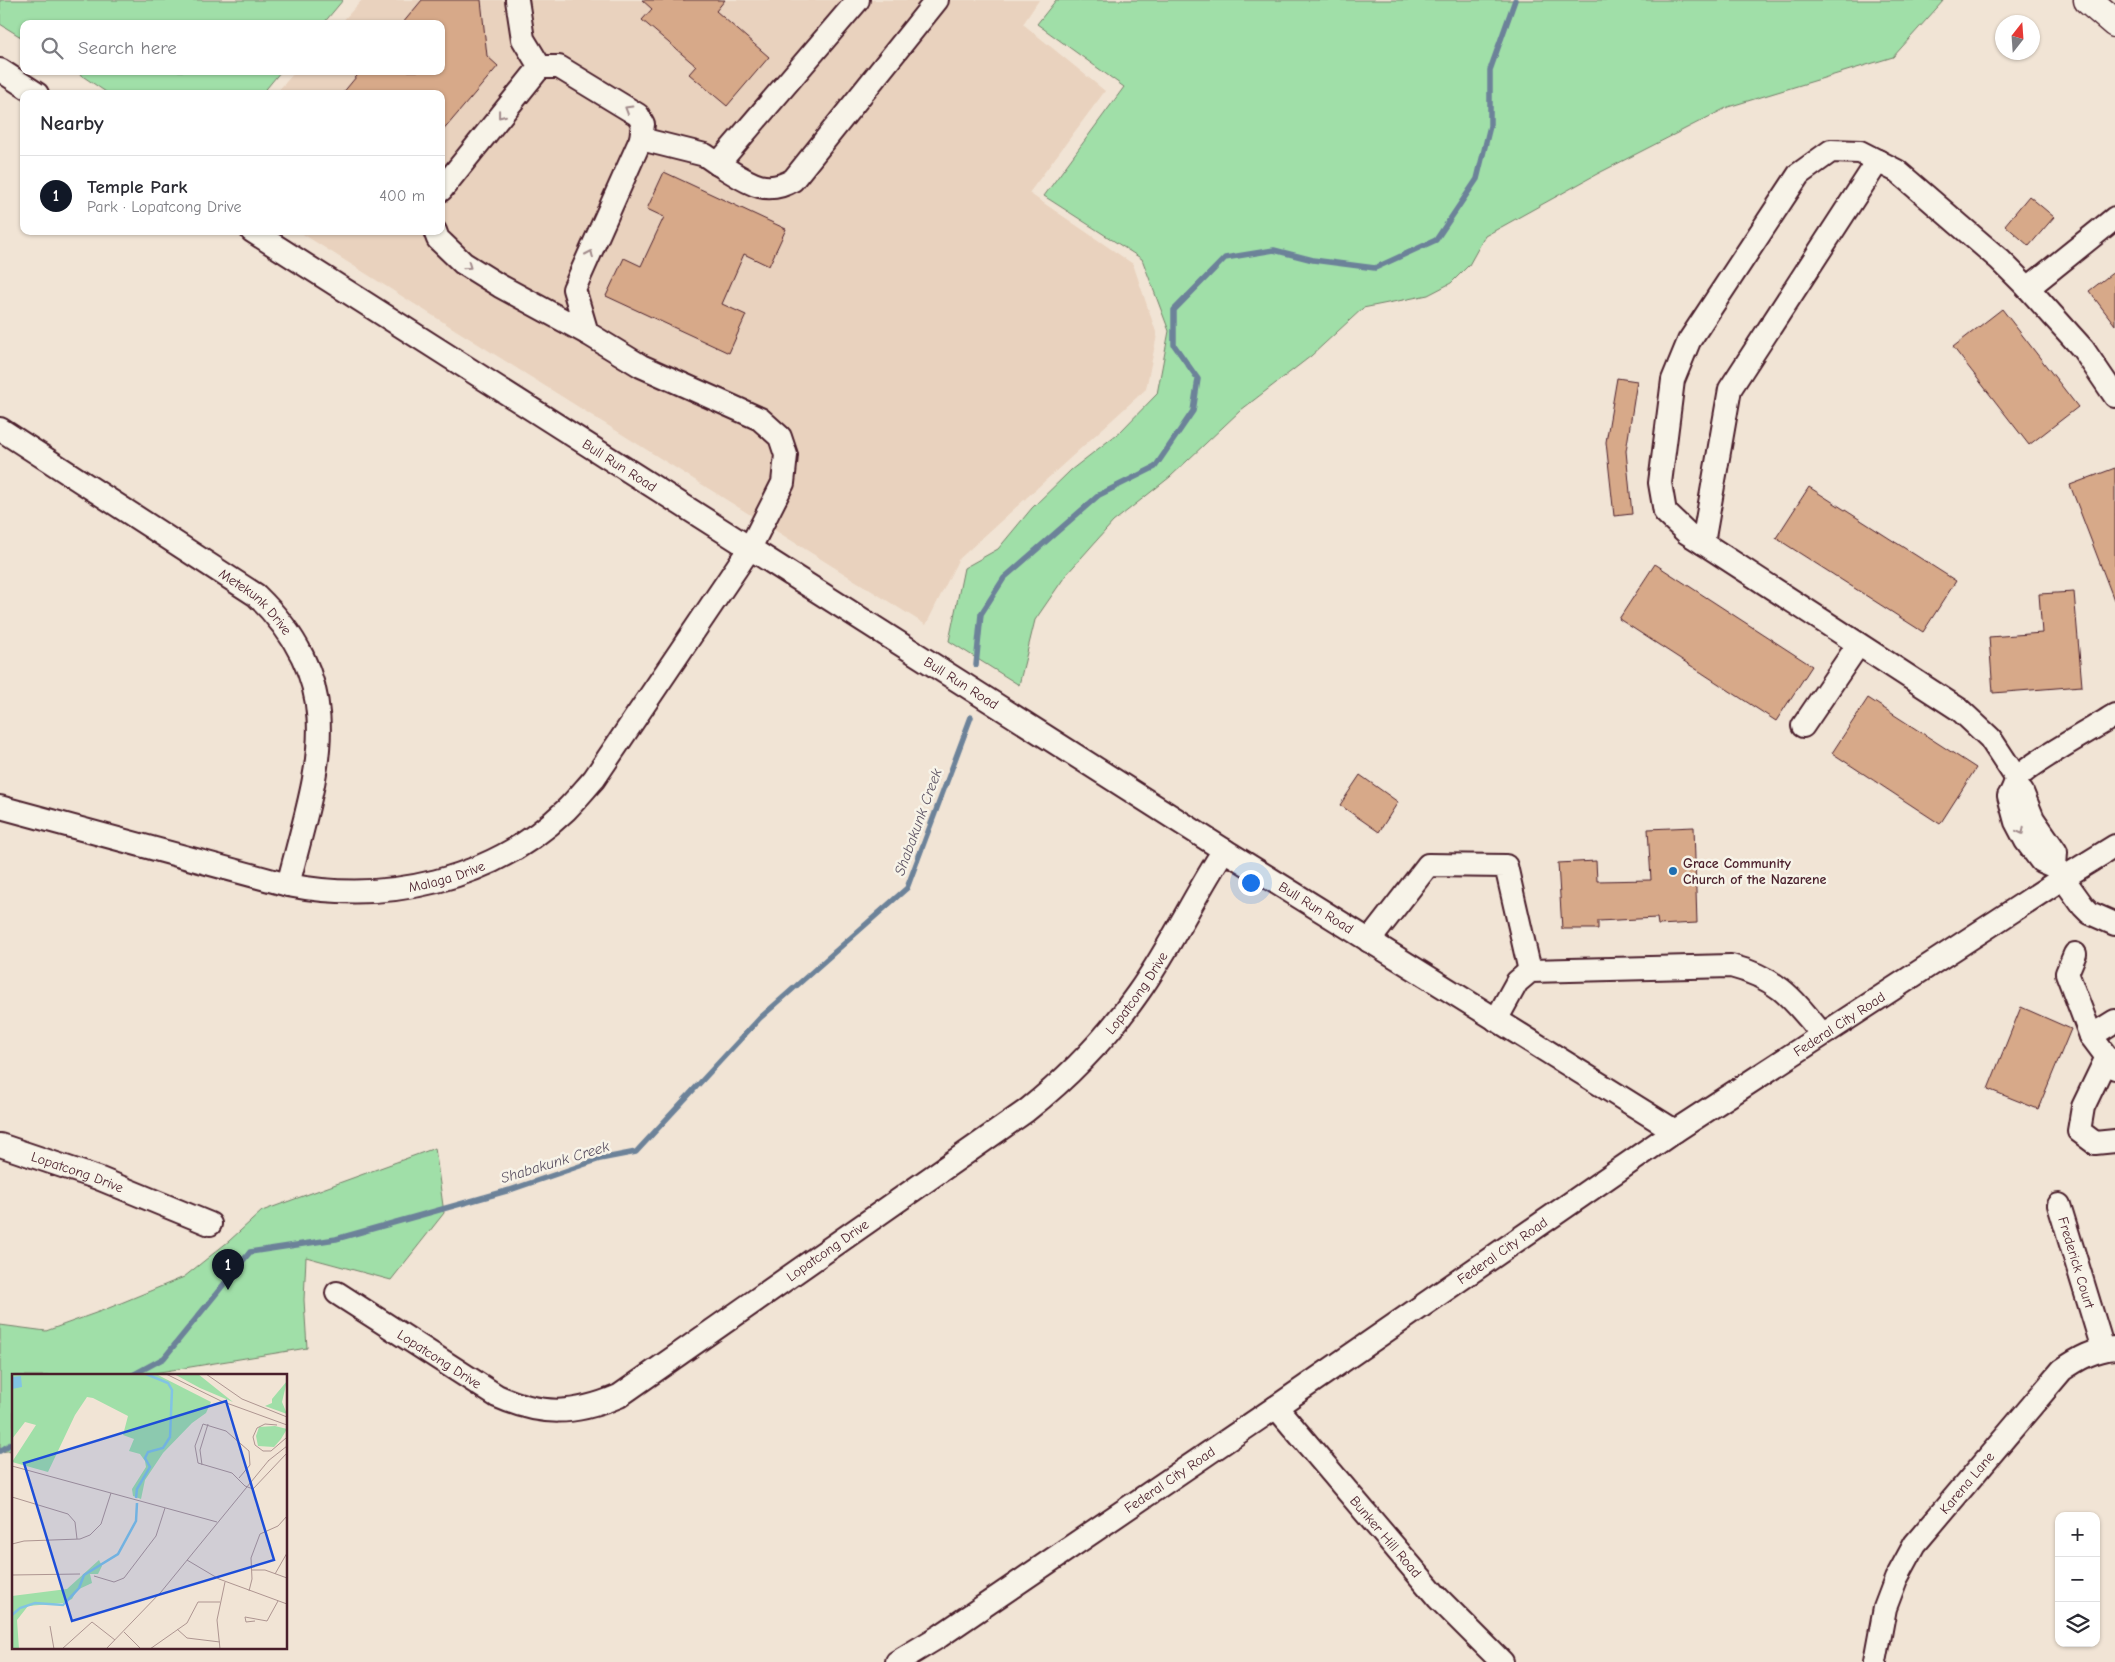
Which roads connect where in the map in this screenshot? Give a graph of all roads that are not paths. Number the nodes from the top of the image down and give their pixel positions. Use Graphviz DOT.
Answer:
graph roads {
  1 [pos="517,0"];
  2 [pos="858,0"];
  3 [pos="937,0"];
  4 [pos="2088,0"];
  5 [pos="2115,23"];
  6 [pos="540,67"];
  7 [pos="0,70"];
  8 [pos="31,90"];
  9 [pos="640,139"];
  10 [pos="1878,161"];
  11 [pos="718,164"];
  12 [pos="445,185"];
  13 [pos="2115,218"];
  14 [pos="258,235"];
  15 [pos="436,235"];
  16 [pos="2028,288"];
  17 [pos="574,289"];
  18 [pos="538,308"];
  19 [pos="587,333"];
  20 [pos="2115,396"];
  21 [pos="0,428"];
  22 [pos="1703,544"];
  23 [pos="750,548"];
  24 [pos="1858,645"];
  25 [pos="2115,715"];
  26 [pos="1802,726"];
  27 [pos="2016,783"];
  28 [pos="0,807"];
  29 [pos="2115,846"];
  30 [pos="1224,850"];
  31 [pos="2059,872"];
  32 [pos="288,885"];
  33 [pos="2115,924"];
  34 [pos="1369,941"];
  35 [pos="2076,954"];
  36 [pos="1530,971"];
  37 [pos="1496,1020"];
  38 [pos="2115,1021"];
  39 [pos="1822,1034"];
  40 [pos="2091,1036"];
  41 [pos="2111,1062"];
  42 [pos="1674,1131"];
  43 [pos="2115,1142"];
  44 [pos="0,1146"];
  45 [pos="2059,1205"];
  46 [pos="210,1224"];
  47 [pos="337,1293"];
  48 [pos="2109,1349"];
  49 [pos="1276,1407"];
  50 [pos="897,1662"];
  51 [pos="1502,1662"];
  52 [pos="1875,1662"];
  1 -- 6 [label="street"];
  2 -- 11 [label="street"];
  3 -- 11 [label="street"];
  4 -- 5 [label="highway"];
  9 -- 6 [label="street, one-way"];
  6 -- 12 [label="street, one-way"];
  7 -- 8 [label="street"];
  9 -- 11 [label="street"];
  17 -- 9 [label="street, one-way"];
  10 -- 16 [label="street"];
  10 -- 22 [label="street"];
  10 -- 22 [label="street"];
  13 -- 16 [label="street"];
  14 -- 23 [label="street, Bull Run Road"];
  15 -- 18 [label="street, Malaga Drive, one-way"];
  16 -- 20 [label="street"];
  17 -- 18 [label="street"];
  17 -- 19 [label="street"];
  18 -- 19 [label="street, Malaga Drive"];
  19 -- 23 [label="street, Malaga Drive"];
  21 -- 32 [label="street, Metekunk Drive"];
  22 -- 24 [label="street"];
  23 -- 30 [label="street, Bull Run Road"];
  23 -- 32 [label="street, Malaga Drive"];
  24 -- 26 [label="street"];
  24 -- 27 [label="street"];
  25 -- 27 [label="street"];
  27 -- 31 [label="street"];
  28 -- 32 [label="street, Malaga Drive"];
  29 -- 31 [label="street, Federal City Road"];
  30 -- 34 [label="street, Bull Run Road"];
  30 -- 47 [label="street, Lopatcong Drive"];
  31 -- 33 [label="street"];
  31 -- 39 [label="street, Federal City Road"];
  34 -- 36 [label="street"];
  34 -- 37 [label="street, Bull Run Road"];
  35 -- 40 [label="street"];
  36 -- 37 [label="street"];
  36 -- 39 [label="street"];
  37 -- 42 [label="street, Bull Run Road"];
  38 -- 40 [label="street"];
  39 -- 42 [label="street, Federal City Road"];
  40 -- 41 [label="street"];
  41 -- 43 [label="street"];
  42 -- 49 [label="street, Federal City Road"];
  44 -- 46 [label="street, Lopatcong Drive"];
  45 -- 48 [label="street, Frederick Court"];
  48 -- 52 [label="street, Karena Lane"];
  49 -- 50 [label="street, Federal City Road"];
  49 -- 51 [label="street, Bunker Hill Road"];
}
